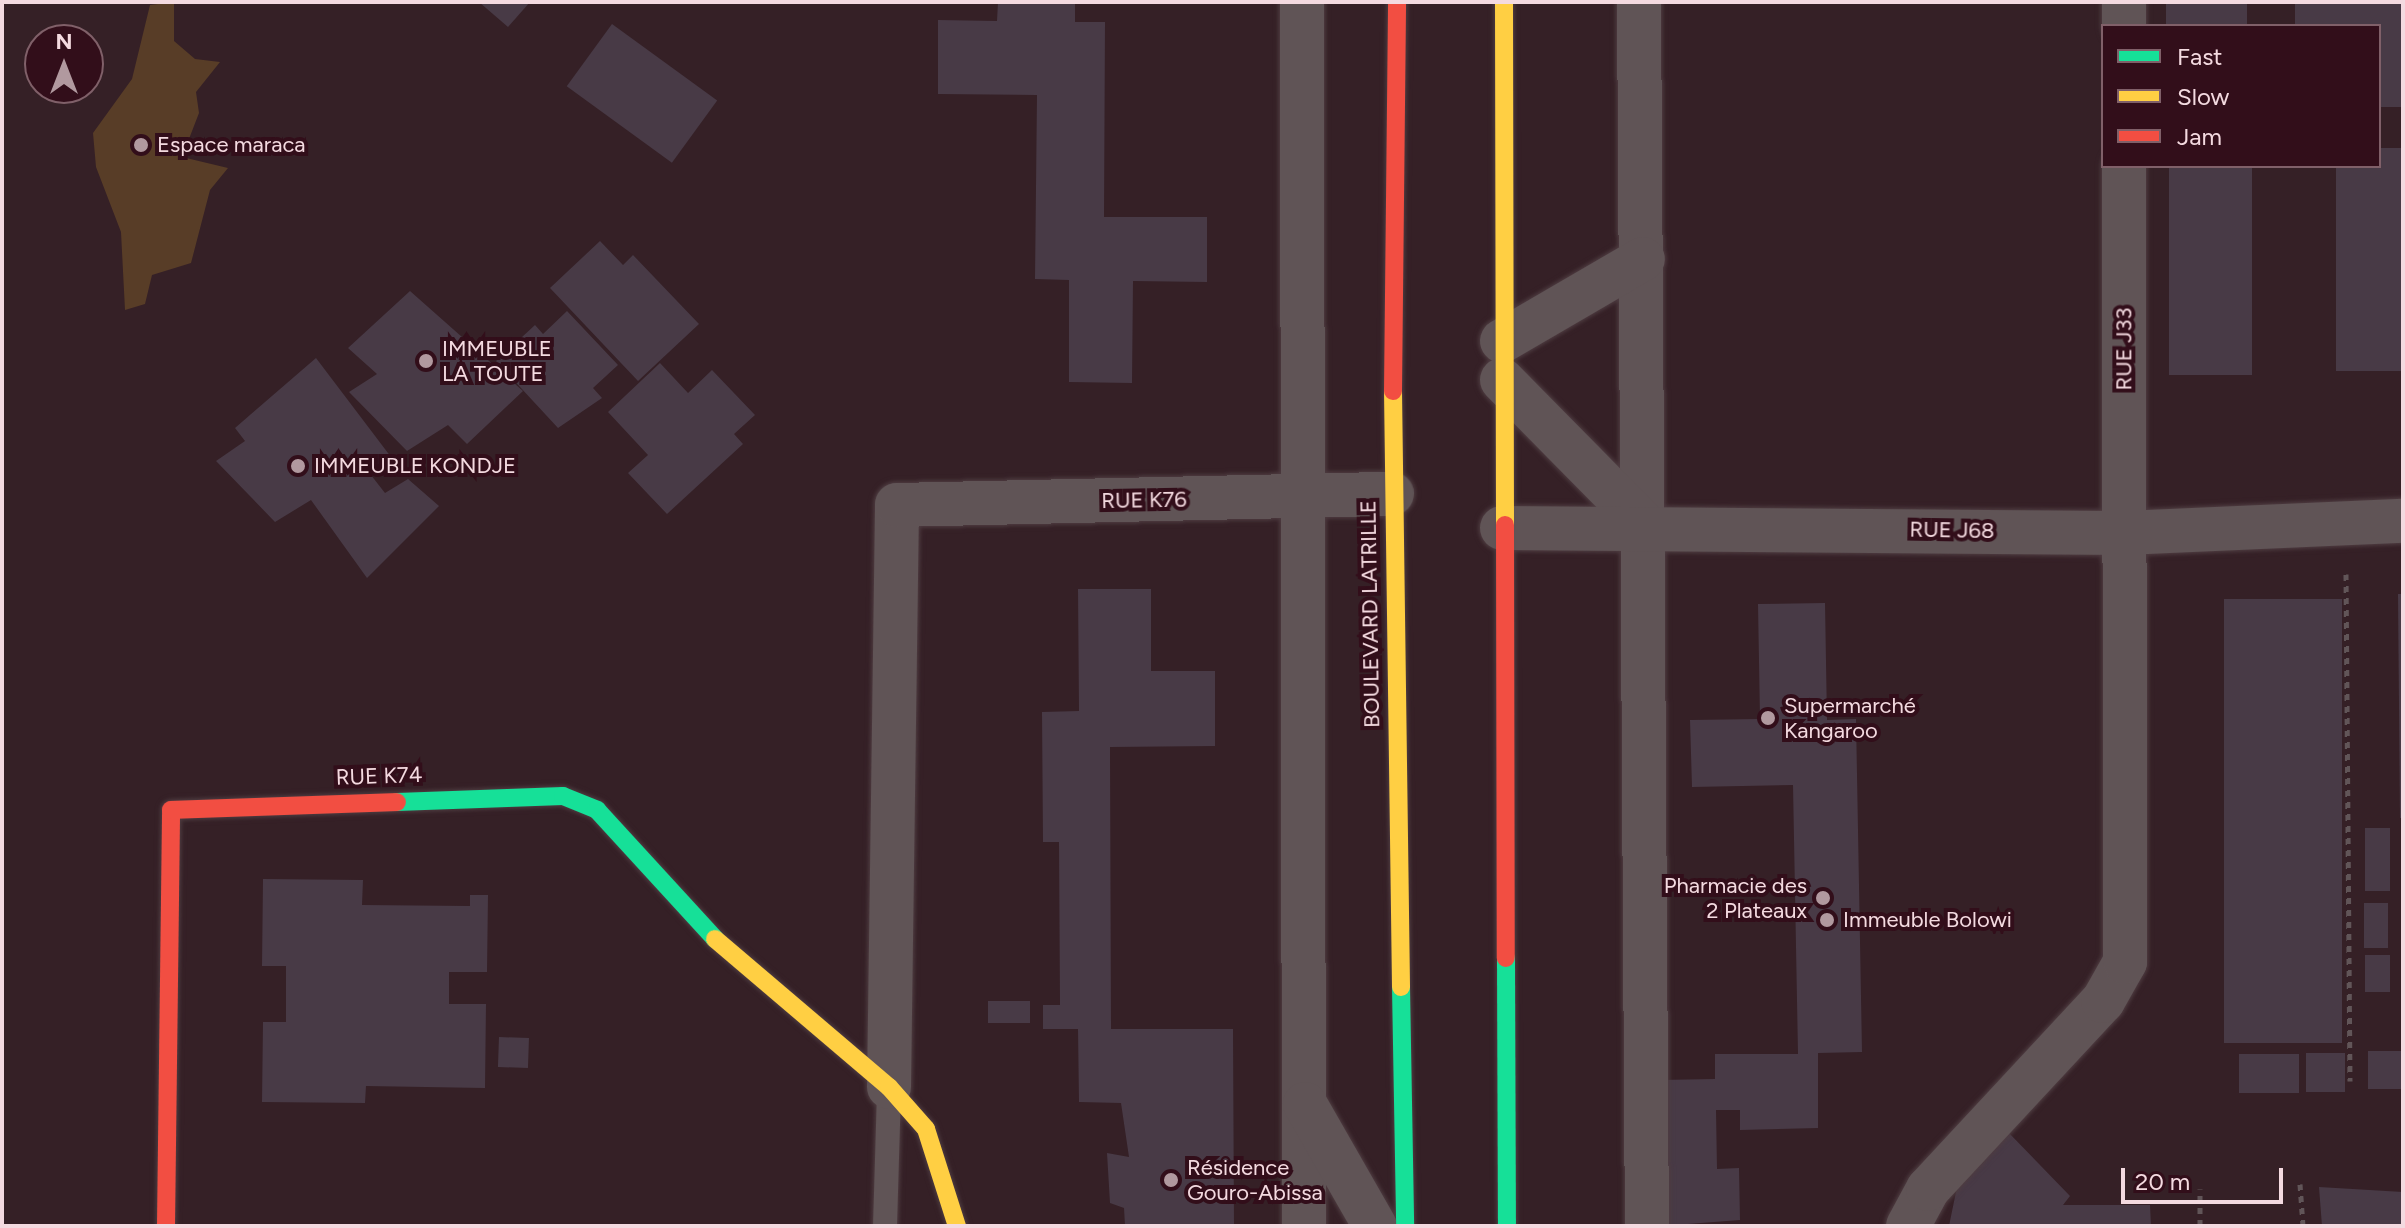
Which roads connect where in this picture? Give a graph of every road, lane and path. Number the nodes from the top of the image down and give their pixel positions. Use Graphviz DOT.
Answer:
graph roads {
  1 [pos="1302,2"];
  2 [pos="1397,2"];
  3 [pos="1504,2"];
  4 [pos="1639,2"];
  5 [pos="2124,2"];
  6 [pos="2124,24"];
  7 [pos="2124,168"];
  8 [pos="1643,259"];
  9 [pos="1502,361"];
  10 [pos="1392,494"];
  11 [pos="1301,497"];
  12 [pos="2346,521"];
  13 [pos="2403,521"];
  14 [pos="1645,525"];
  15 [pos="1502,528"];
  16 [pos="2124,533"];
  17 [pos="2350,1081"];
  18 [pos="889,1087"];
  19 [pos="1303,1102"];
  20 [pos="2300,1184"];
  21 [pos="2200,1189"];
  22 [pos="166,1226"];
  23 [pos="885,1226"];
  24 [pos="957,1226"];
  25 [pos="1304,1226"];
  26 [pos="1375,1226"];
  27 [pos="1405,1226"];
  28 [pos="1507,1226"];
  29 [pos="1647,1226"];
  30 [pos="1908,1226"];
  31 [pos="2200,1226"];
  32 [pos="2303,1226"];
  1 -- 11 [label="street"];
  2 -- 10 [label="main road, BOULEVARD LATRILLE"];
  3 -- 9 [label="main road"];
  4 -- 8 [label="street"];
  5 -- 6 [label="street"];
  7 -- 16 [label="street, RUE J33"];
  8 -- 9 [label="street"];
  8 -- 14 [label="street"];
  9 -- 14 [label="street"];
  9 -- 15 [label="main road"];
  10 -- 11 [label="street, RUE K76"];
  10 -- 27 [label="main road, BOULEVARD LATRILLE"];
  11 -- 18 [label="street, RUE K76"];
  11 -- 19 [label="street"];
  12 -- 13 [label="street, RUE J68"];
  12 -- 16 [label="street, RUE J68"];
  12 -- 17 [label="path"];
  14 -- 15 [label="street, RUE J68"];
  14 -- 16 [label="street, RUE J68"];
  14 -- 29 [label="street"];
  15 -- 28 [label="main road"];
  16 -- 30 [label="street, RUE J33"];
  18 -- 22 [label="main road, RUE K74"];
  18 -- 23 [label="lane"];
  18 -- 24 [label="main road"];
  19 -- 25 [label="street"];
  19 -- 26 [label="street"];
  20 -- 32 [label="path"];
  21 -- 31 [label="path"];
}
